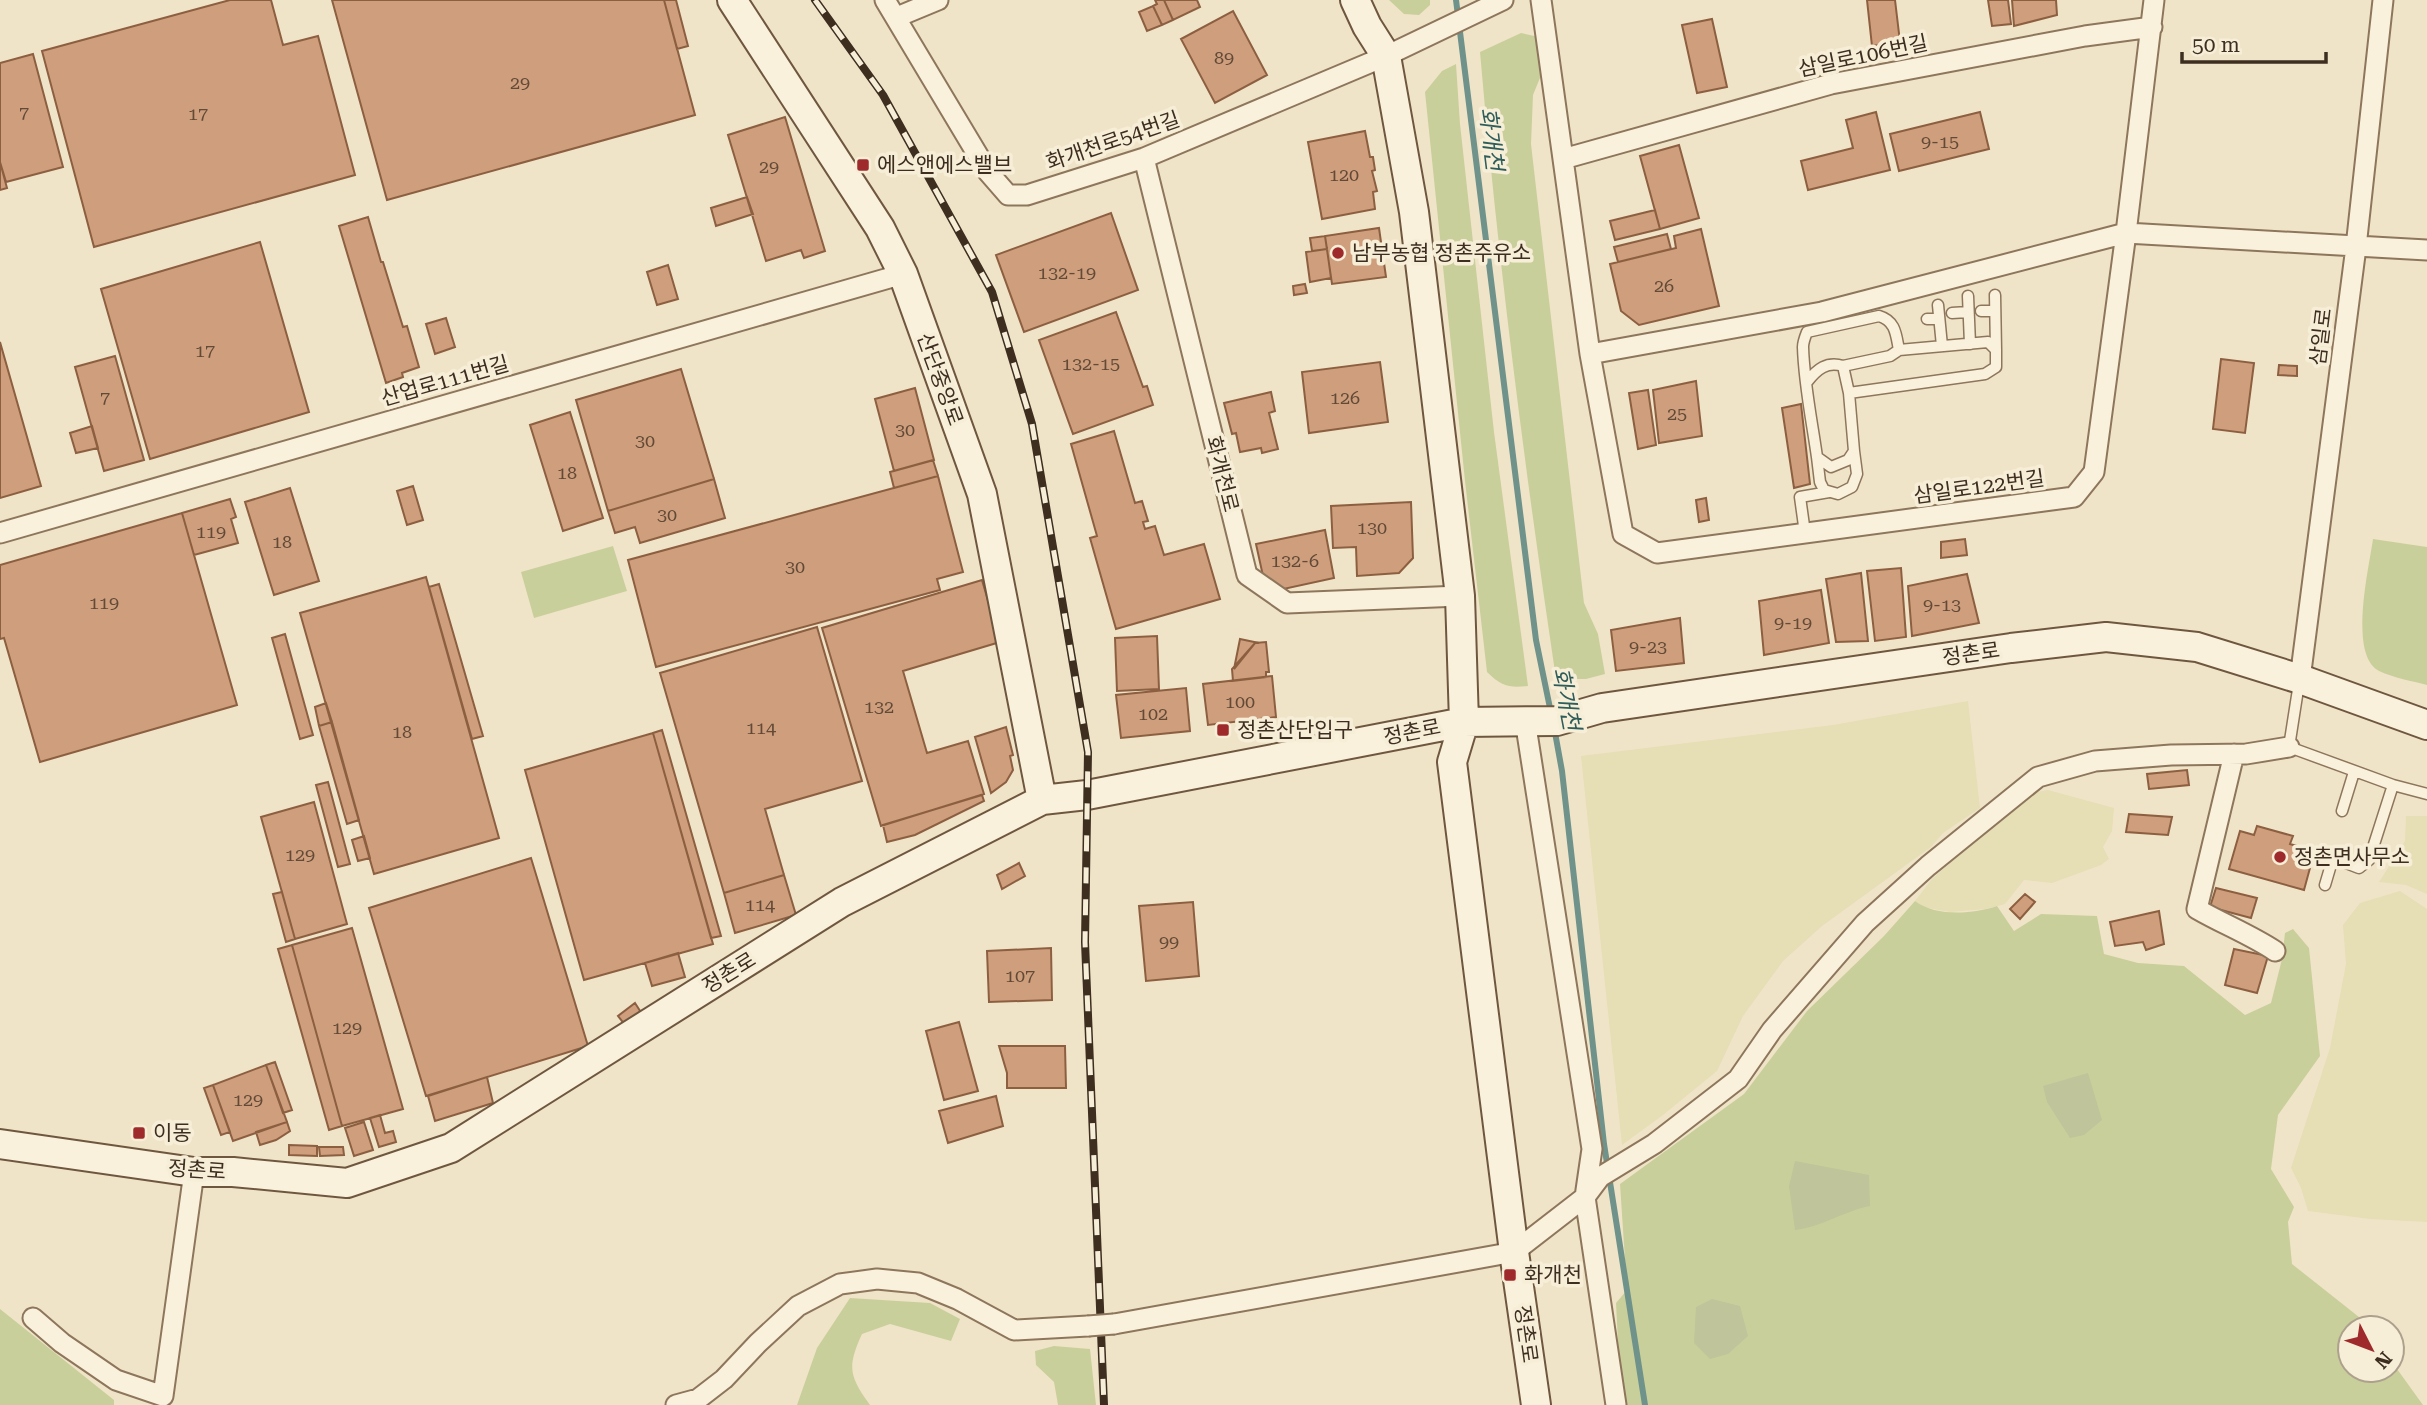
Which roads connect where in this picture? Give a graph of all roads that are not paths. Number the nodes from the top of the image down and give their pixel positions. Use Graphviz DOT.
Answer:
graph roads {
  1 [pos="732,0"];
  2 [pos="885,0"];
  3 [pos="938,0"];
  4 [pos="1355,0"];
  5 [pos="1503,0"];
  6 [pos="1541,0"];
  7 [pos="2154,0"];
  8 [pos="2383,0"];
  9 [pos="897,18"];
  10 [pos="2152,26"];
  11 [pos="1395,52"];
  12 [pos="1144,158"];
  13 [pos="1563,159"];
  14 [pos="2126,233"];
  15 [pos="2356,247"];
  16 [pos="2427,250"];
  17 [pos="902,274"];
  18 [pos="1995,295"];
  19 [pos="1968,296"];
  20 [pos="1938,305"];
  21 [pos="1981,311"];
  22 [pos="1996,311"];
  23 [pos="1968,312"];
  24 [pos="1952,313"];
  25 [pos="1927,319"];
  26 [pos="1939,319"];
  27 [pos="1970,344"];
  28 [pos="1942,346"];
  29 [pos="1996,350"];
  30 [pos="1899,351"];
  31 [pos="1590,354"];
  32 [pos="1804,354"];
  33 [pos="1843,366"];
  34 [pos="1823,367"];
  35 [pos="1807,382"];
  36 [pos="1849,393"];
  37 [pos="1854,451"];
  38 [pos="1817,457"];
  39 [pos="1829,492"];
  40 [pos="0,533"];
  41 [pos="1805,533"];
  42 [pos="1460,596"];
  43 [pos="2300,679"];
  44 [pos="1540,721"];
  45 [pos="1464,722"];
  46 [pos="2427,725"];
  47 [pos="2289,747"];
  48 [pos="2234,754"];
  49 [pos="2354,772"];
  50 [pos="2393,785"];
  51 [pos="2427,794"];
  52 [pos="1042,800"];
  53 [pos="2342,811"];
  54 [pos="2325,885"];
  55 [pos="2275,951"];
  56 [pos="2,1137"];
  57 [pos="194,1172"];
  58 [pos="1585,1197"];
  59 [pos="1514,1252"];
  60 [pos="33,1318"];
  61 [pos="169,1400"];
  62 [pos="676,1405"];
  63 [pos="1536,1405"];
  64 [pos="1616,1405"];
  1 -- 17 [label="main road, 산단중앙로"];
  2 -- 9 [label="street, 화개천로54번길"];
  3 -- 9 [label="street"];
  4 -- 11 [label="main road"];
  5 -- 11 [label="street, 화개천로54번길"];
  6 -- 13 [label="street"];
  7 -- 10 [label="street"];
  8 -- 15 [label="street, 삼일로"];
  9 -- 12 [label="street, 화개천로54번길"];
  10 -- 13 [label="street, 삼일로106번길"];
  10 -- 14 [label="street, 삼일로122번길"];
  11 -- 12 [label="street, 화개천로54번길"];
  11 -- 42 [label="main road"];
  12 -- 42 [label="street, 화개천로"];
  13 -- 31 [label="street"];
  14 -- 15 [label="street"];
  14 -- 31 [label="street"];
  14 -- 41 [label="street, 삼일로122번길"];
  15 -- 16 [label="street"];
  15 -- 43 [label="street, 삼일로"];
  17 -- 40 [label="street, 산업로111번길"];
  17 -- 52 [label="main road, 산단중앙로"];
  18 -- 22 [label="lane"];
  19 -- 23 [label="lane"];
  20 -- 26 [label="lane"];
  21 -- 22 [label="lane"];
  22 -- 29 [label="lane"];
  23 -- 24 [label="lane"];
  23 -- 27 [label="lane"];
  25 -- 26 [label="lane"];
  26 -- 28 [label="lane"];
  27 -- 28 [label="lane"];
  27 -- 29 [label="lane"];
  28 -- 30 [label="lane"];
  29 -- 36 [label="lane"];
  30 -- 32 [label="lane"];
  30 -- 33 [label="lane"];
  31 -- 41 [label="street, 삼일로122번길"];
  32 -- 34 [label="lane"];
  32 -- 35 [label="lane"];
  33 -- 34 [label="lane"];
  33 -- 36 [label="lane"];
  34 -- 35 [label="lane"];
  35 -- 38 [label="lane"];
  36 -- 37 [label="lane"];
  37 -- 38 [label="lane"];
  37 -- 39 [label="lane"];
  38 -- 39 [label="lane"];
  39 -- 41 [label="lane"];
  42 -- 45 [label="main road"];
  43 -- 44 [label="main road, 정촌로"];
  43 -- 46 [label="main road, 정촌로"];
  43 -- 47 [label="lane"];
  44 -- 45 [label="main road, 정촌로"];
  44 -- 58 [label="street"];
  45 -- 52 [label="main road, 정촌로"];
  45 -- 59 [label="main road, 정촌로"];
  47 -- 48 [label="street"];
  47 -- 49 [label="lane"];
  48 -- 55 [label="street"];
  48 -- 58 [label="street"];
  49 -- 50 [label="lane"];
  49 -- 53 [label="lane"];
  50 -- 51 [label="lane"];
  50 -- 54 [label="lane"];
  52 -- 57 [label="main road, 정촌로"];
  56 -- 57 [label="main road, 정촌로"];
  57 -- 61 [label="street"];
  58 -- 59 [label="street"];
  58 -- 64 [label="street"];
  59 -- 62 [label="street, bridge"];
  59 -- 63 [label="main road, 정촌로"];
  60 -- 61 [label="street"];
}
